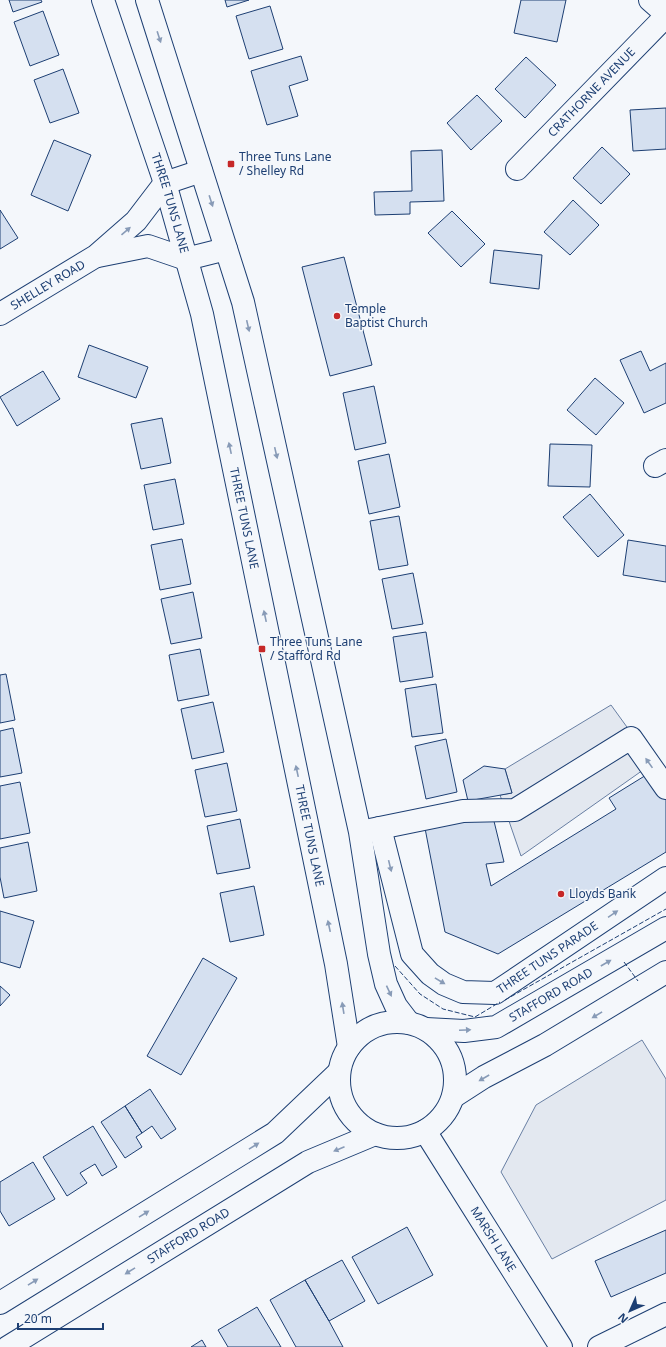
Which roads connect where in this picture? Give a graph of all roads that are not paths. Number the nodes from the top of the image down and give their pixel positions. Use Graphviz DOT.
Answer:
graph roads {
  1 [pos="103,0"];
  2 [pos="147,0"];
  3 [pos="650,0"];
  4 [pos="666,15"];
  5 [pos="517,169"];
  6 [pos="201,172"];
  7 [pos="165,183"];
  8 [pos="226,249"];
  9 [pos="96,256"];
  10 [pos="186,259"];
  11 [pos="0,314"];
  12 [pos="666,788"];
  13 [pos="370,830"];
  14 [pos="666,878"];
  15 [pos="666,928"];
  16 [pos="666,972"];
  17 [pos="418,1026"];
  18 [pos="349,1047"];
  19 [pos="337,1074"];
  20 [pos="453,1097"];
  21 [pos="425,1130"];
  22 [pos="375,1134"];
  23 [pos="0,1303"];
  24 [pos="666,1314"];
  25 [pos="8,1347"];
  26 [pos="561,1347"];
  27 [pos="599,1347"];
  1 -- 7 [label="main road, THREE TUNS LANE"];
  2 -- 6 [label="main road, one-way"];
  3 -- 4 [label="main road, CRATHORNE AVENUE"];
  4 -- 5 [label="main road, CRATHORNE AVENUE"];
  6 -- 7 [label="main road"];
  6 -- 8 [label="main road, one-way"];
  9 -- 7 [label="main road, SHELLEY ROAD, one-way"];
  7 -- 10 [label="main road, THREE TUNS LANE"];
  8 -- 10 [label="main road"];
  8 -- 13 [label="main road, one-way"];
  9 -- 10 [label="main road, SHELLEY ROAD"];
  9 -- 11 [label="main road, SHELLEY ROAD"];
  18 -- 10 [label="main road, THREE TUNS LANE, one-way"];
  12 -- 13 [label="main road, one-way"];
  13 -- 14 [label="main road, THREE TUNS PARADE, one-way"];
  13 -- 17 [label="main road, one-way"];
  17 -- 15 [label="main road, STAFFORD ROAD, one-way"];
  16 -- 20 [label="main road, one-way"];
  17 -- 18 [label="main road"];
  17 -- 20 [label="main road"];
  18 -- 19 [label="main road"];
  19 -- 22 [label="main road"];
  23 -- 19 [label="main road, one-way"];
  20 -- 21 [label="main road"];
  21 -- 22 [label="main road"];
  21 -- 26 [label="main road, MARSH LANE"];
  22 -- 25 [label="main road, STAFFORD ROAD, one-way"];
  24 -- 27 [label="main road"];
}
